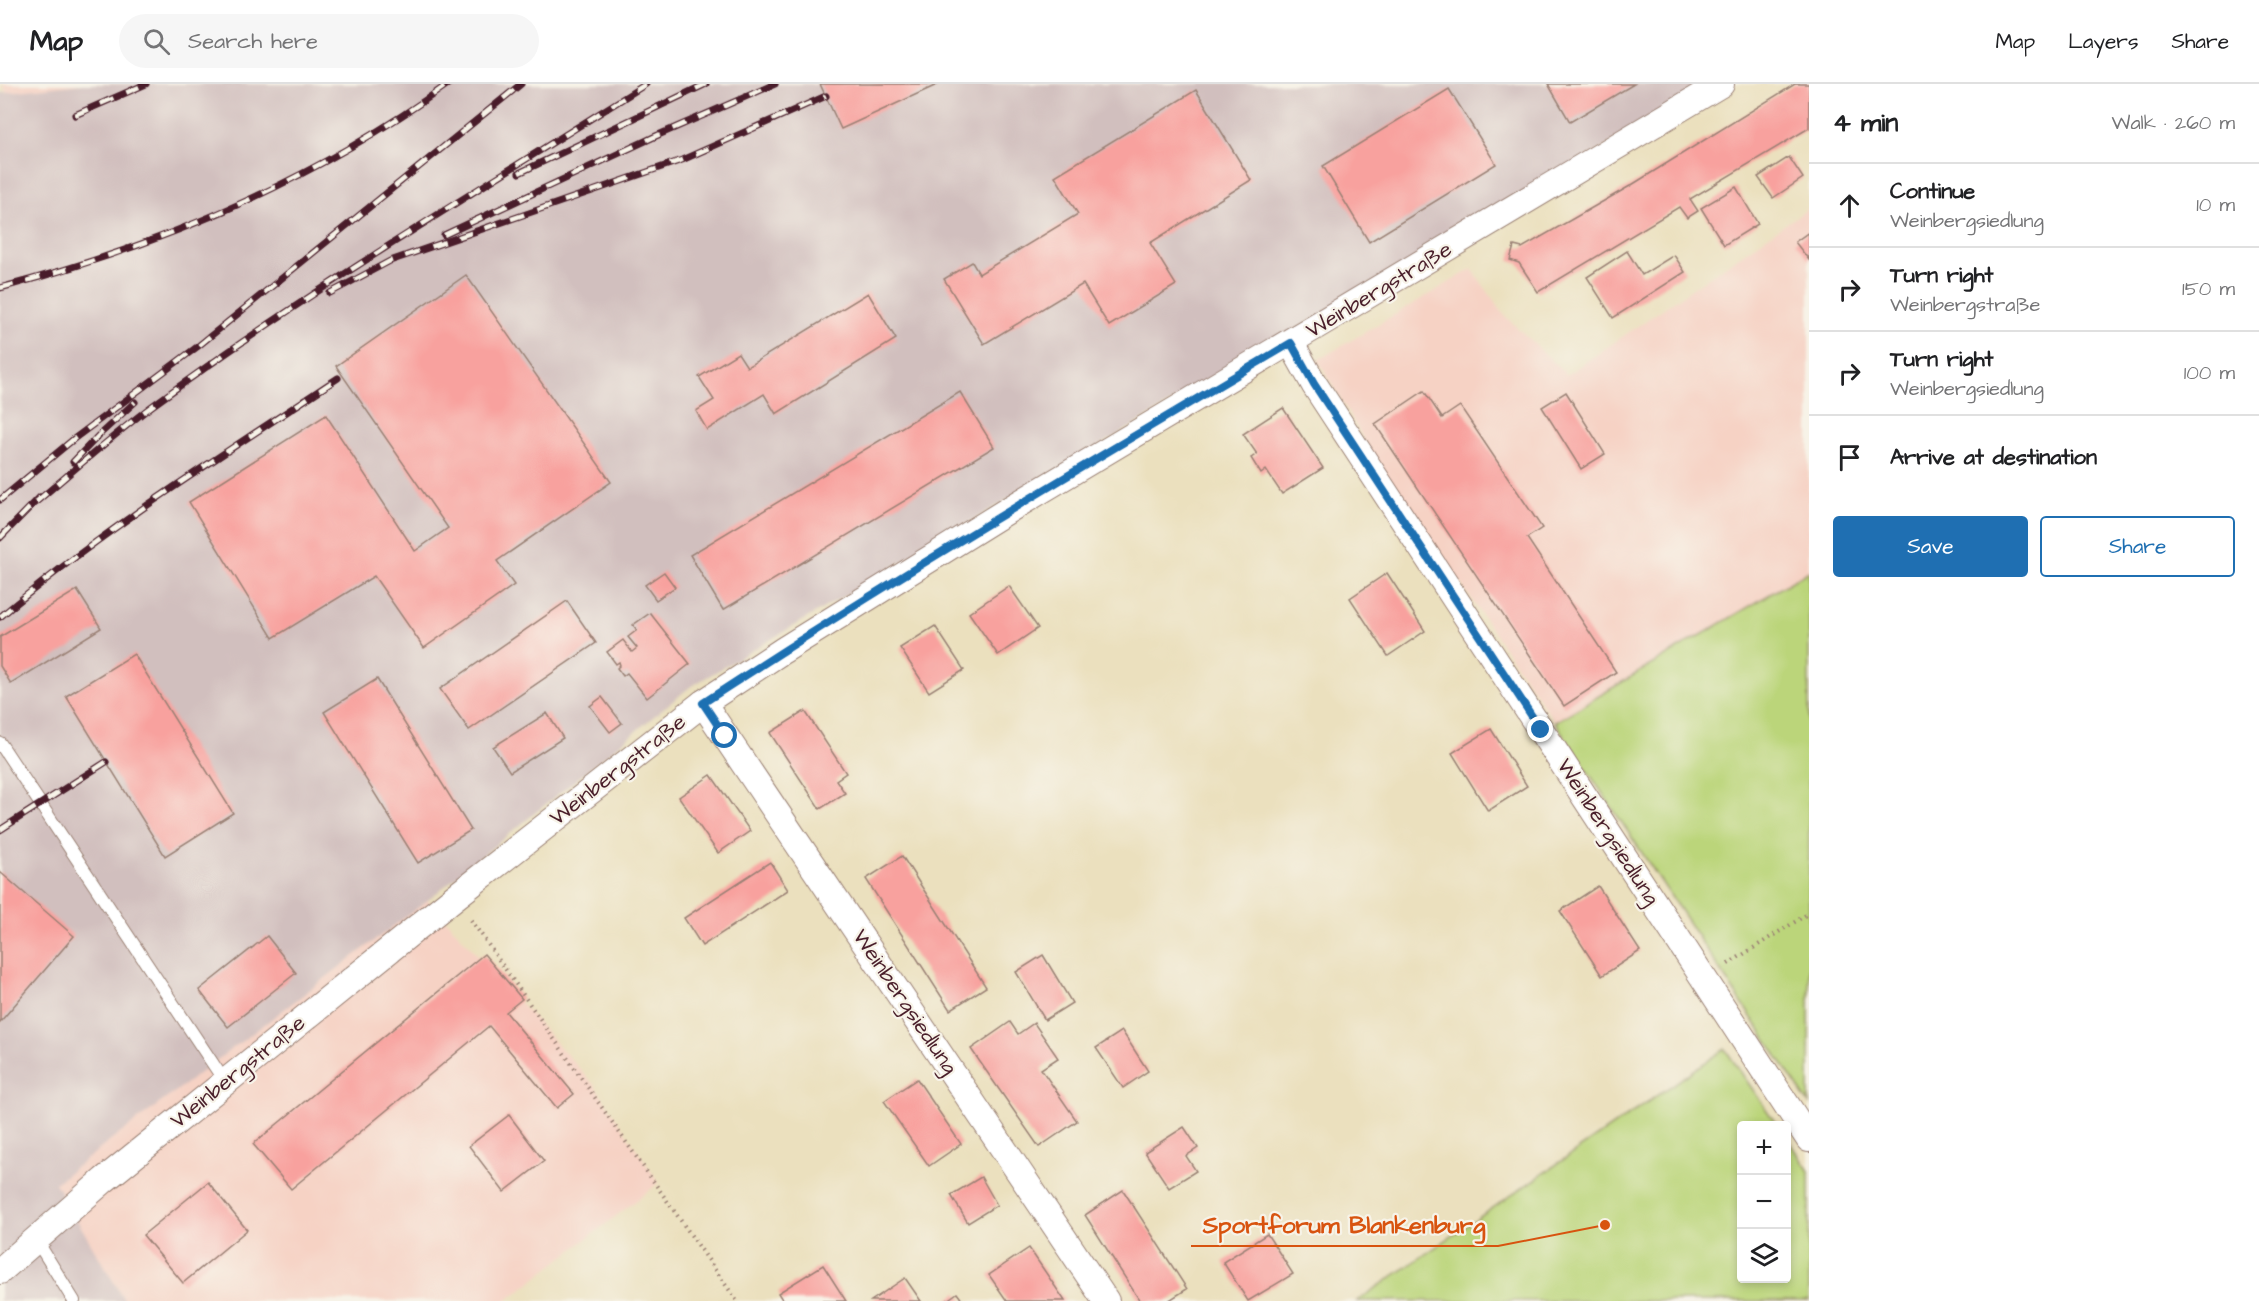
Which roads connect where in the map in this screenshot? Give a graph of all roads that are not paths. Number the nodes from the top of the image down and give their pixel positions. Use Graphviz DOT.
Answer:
graph roads {
  1 [pos="1721,84"];
  2 [pos="1291,343"];
  3 [pos="703,703"];
  4 [pos="0,743"];
  5 [pos="225,1082"];
  6 [pos="1809,1139"];
  7 [pos="35,1238"];
  8 [pos="0,1271"];
  9 [pos="74,1301"];
  10 [pos="1106,1301"];
  1 -- 2 [label="street, Weinbergstraße"];
  2 -- 3 [label="street, Weinbergstraße"];
  2 -- 6 [label="street, Weinbergsiedlung"];
  3 -- 5 [label="street, Weinbergstraße"];
  3 -- 10 [label="street, Weinbergsiedlung"];
  4 -- 5 [label="lane"];
  5 -- 7 [label="street, Weinbergstraße"];
  7 -- 8 [label="street, Weinbergstraße"];
  7 -- 9 [label="lane"];
}
